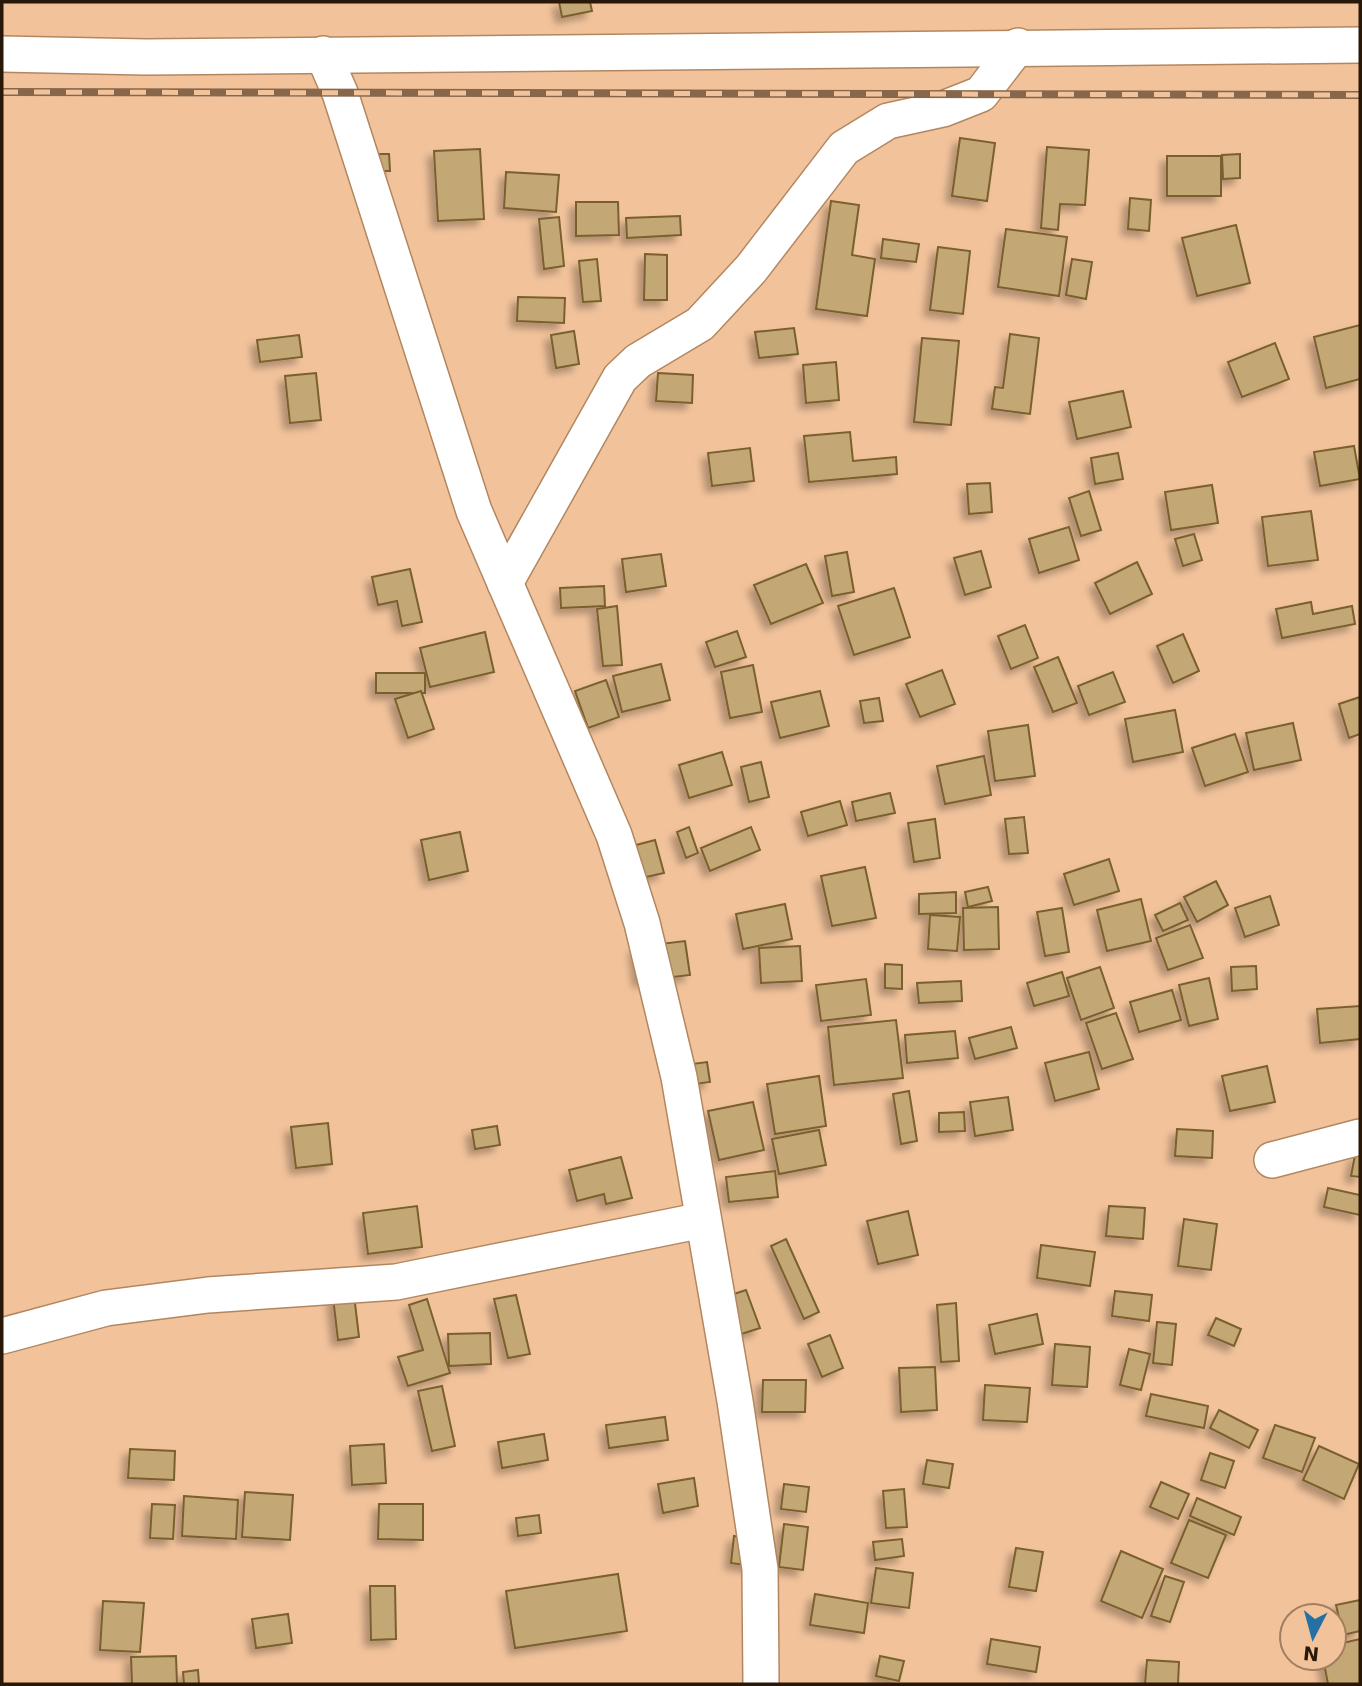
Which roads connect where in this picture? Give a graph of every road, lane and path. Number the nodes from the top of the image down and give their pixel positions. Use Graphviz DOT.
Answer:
graph roads {
  1 [pos="1360,45"];
  2 [pos="1017,46"];
  3 [pos="2,54"];
  4 [pos="323,54"];
  5 [pos="505,583"];
  6 [pos="1360,1136"];
  7 [pos="1272,1160"];
  8 [pos="703,1220"];
  9 [pos="2,1336"];
  10 [pos="761,1684"];
  1 -- 2 [label="street"];
  2 -- 4 [label="street"];
  2 -- 5 [label="street"];
  3 -- 4 [label="street"];
  4 -- 5 [label="street"];
  5 -- 8 [label="street"];
  6 -- 7 [label="street"];
  8 -- 9 [label="street"];
  8 -- 10 [label="street"];
}
